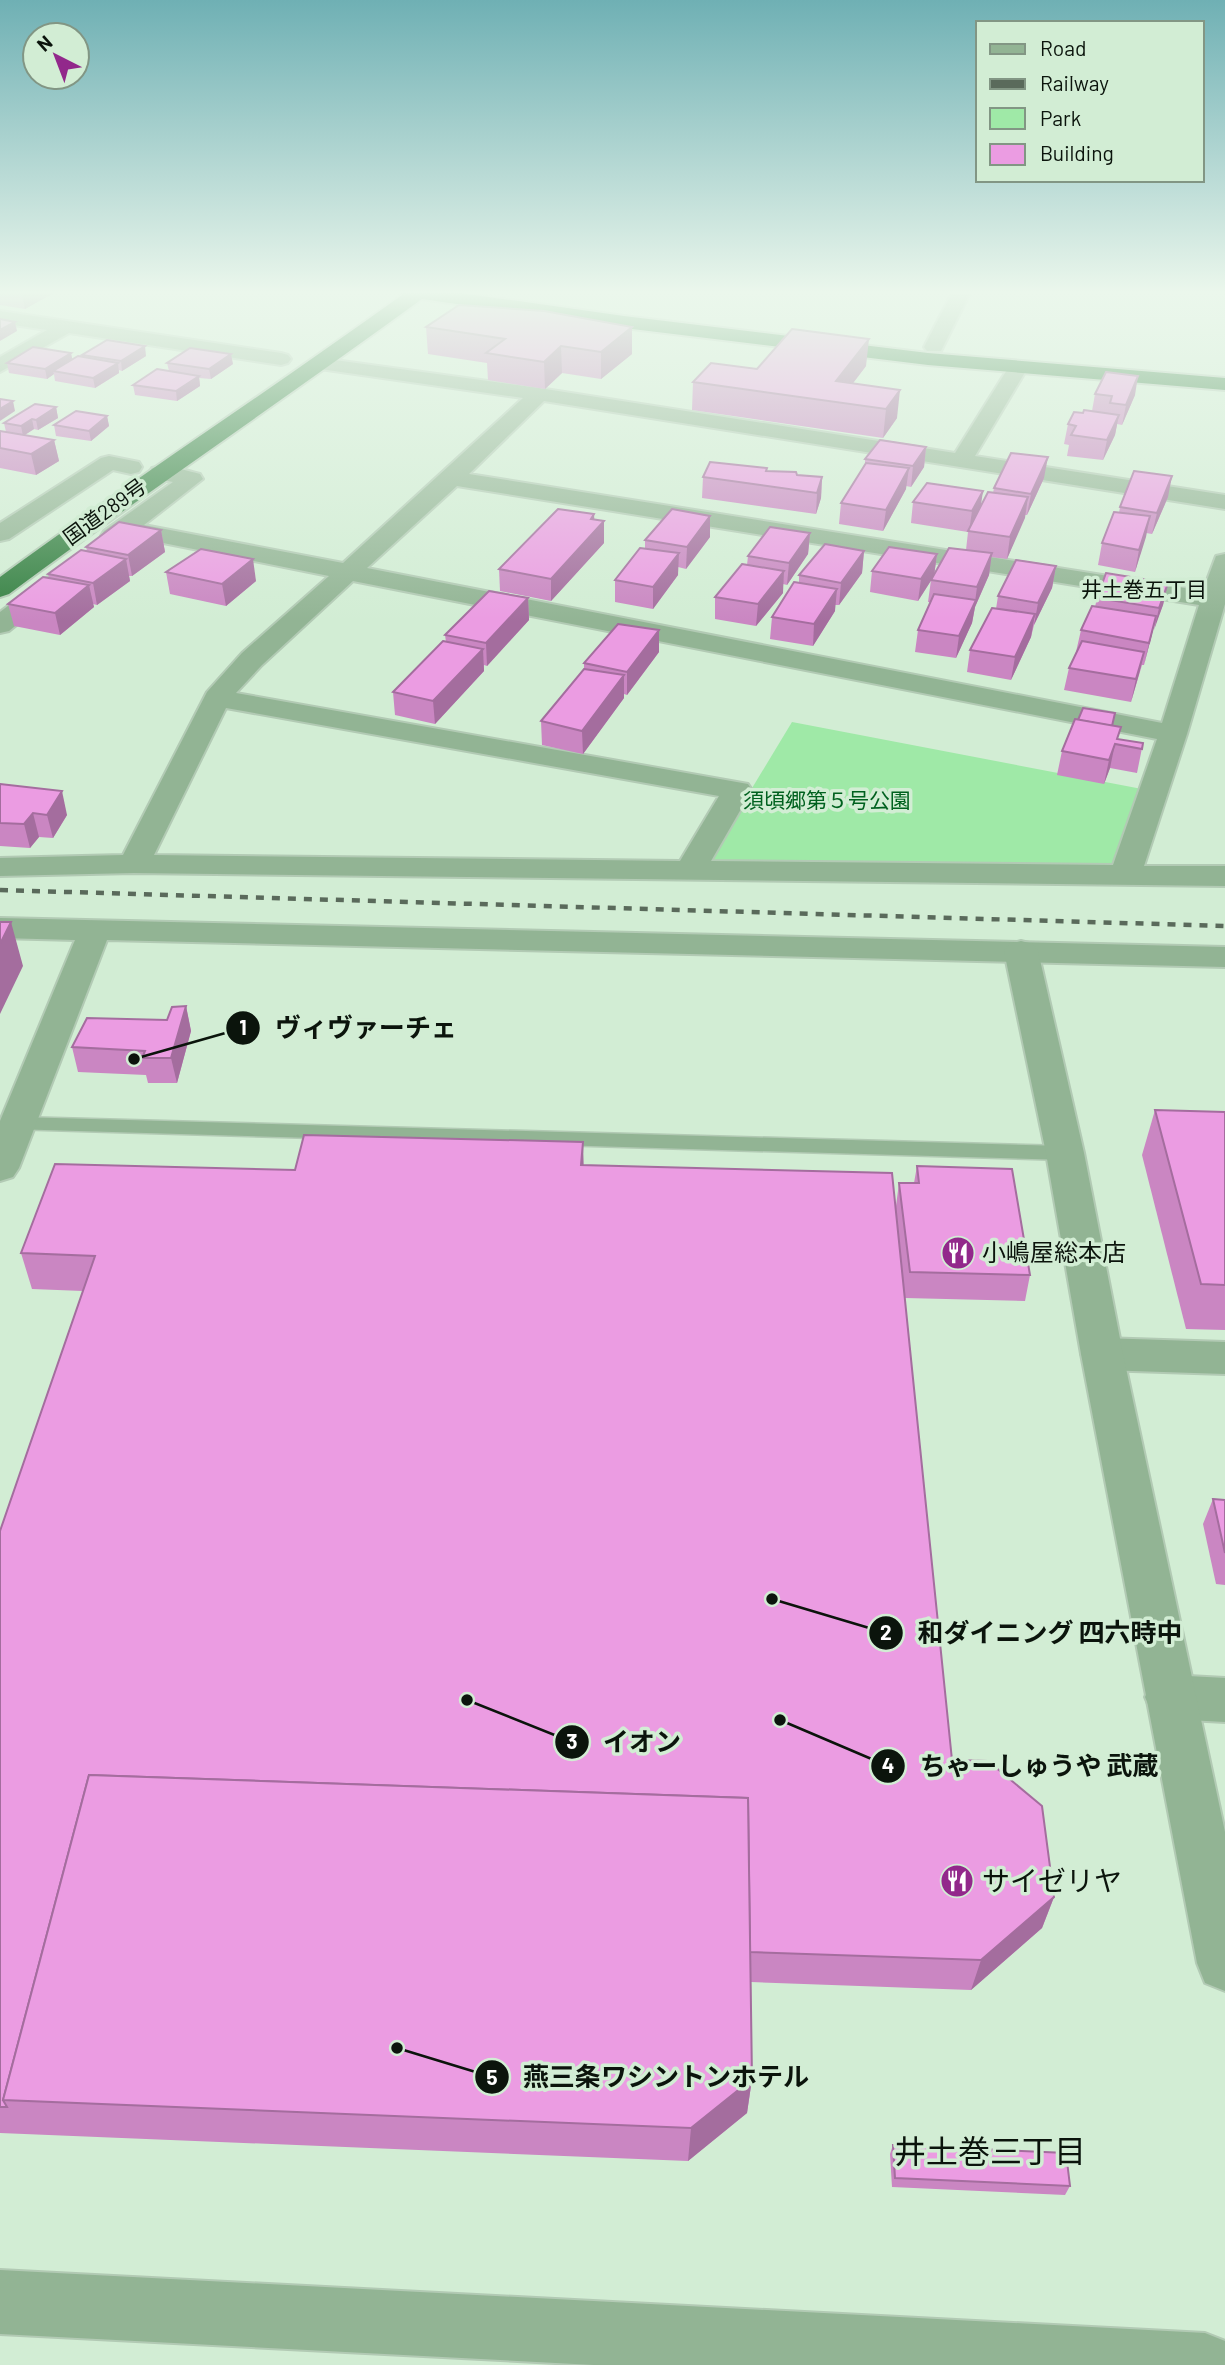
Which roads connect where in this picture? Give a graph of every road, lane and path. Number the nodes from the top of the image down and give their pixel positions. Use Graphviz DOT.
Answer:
graph roads {
  1 [pos="257,401"];
  2 [pos="531,401"];
  3 [pos="587,401"];
  4 [pos="997,401"];
  5 [pos="962,459"];
  6 [pos="156,462"];
  7 [pos="131,467"];
  8 [pos="452,478"];
  9 [pos="1225,502"];
  10 [pos="124,528"];
  11 [pos="0,534"];
  12 [pos="21,546"];
  13 [pos="93,552"];
  14 [pos="1225,561"];
  15 [pos="72,568"];
  16 [pos="348,574"];
  17 [pos="0,589"];
  18 [pos="1214,600"];
  19 [pos="0,625"];
  20 [pos="217,698"];
  21 [pos="1173,734"];
  22 [pos="134,864"];
  23 [pos="0,867"];
  24 [pos="689,871"];
  25 [pos="1125,876"];
  26 [pos="1225,876"];
  27 [pos="0,928"];
  28 [pos="95,930"];
  29 [pos="1021,951"];
  30 [pos="1225,957"];
  31 [pos="18,1124"];
  32 [pos="1065,1153"];
  33 [pos="0,1168"];
  34 [pos="1102,1354"];
  35 [pos="1225,1358"];
  36 [pos="1170,1697"];
  37 [pos="1225,1700"];
  38 [pos="1225,1963"];
  39 [pos="0,2302"];
  40 [pos="1205,2365"];
  1 -- 6 [label="highway, 国道289号"];
  2 -- 8 [label="street"];
  3 -- 5 [label="street"];
  4 -- 5 [label="street"];
  5 -- 9 [label="street"];
  6 -- 7 [label="highway, 国道289号"];
  6 -- 10 [label="street"];
  6 -- 17 [label="highway, 国道289号"];
  7 -- 11 [label="street"];
  7 -- 12 [label="highway, 国道289号"];
  8 -- 16 [label="street"];
  8 -- 18 [label="street"];
  10 -- 13 [label="street"];
  10 -- 16 [label="street"];
  14 -- 18 [label="street"];
  15 -- 19 [label="street"];
  16 -- 20 [label="street"];
  16 -- 21 [label="street"];
  18 -- 21 [label="street"];
  20 -- 22 [label="street"];
  20 -- 24 [label="street"];
  21 -- 25 [label="street"];
  22 -- 23 [label="street"];
  22 -- 24 [label="street"];
  24 -- 25 [label="street"];
  25 -- 26 [label="street"];
  27 -- 28 [label="street"];
  28 -- 29 [label="street"];
  28 -- 31 [label="street"];
  29 -- 30 [label="street"];
  29 -- 32 [label="street"];
  31 -- 32 [label="lane"];
  31 -- 33 [label="street"];
  32 -- 34 [label="street"];
  34 -- 35 [label="street"];
  34 -- 36 [label="street"];
  36 -- 37 [label="street"];
  36 -- 38 [label="street"];
  39 -- 40 [label="street"];
}
